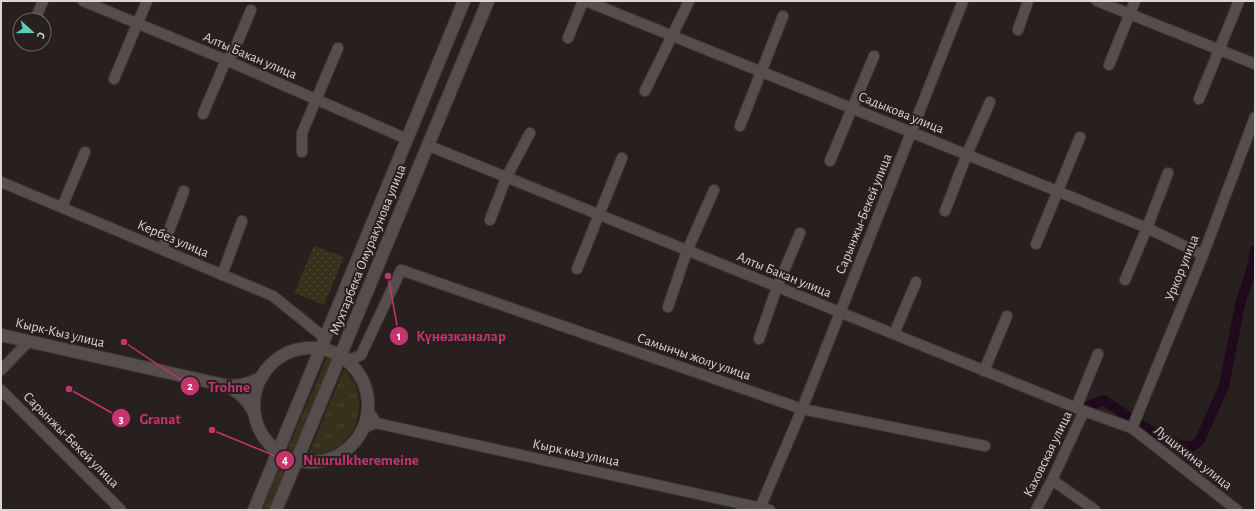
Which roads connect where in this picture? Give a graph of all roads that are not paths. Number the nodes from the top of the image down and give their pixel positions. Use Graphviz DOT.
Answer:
graph roads {
  1 [pos="43,1"];
  2 [pos="83,1"];
  3 [pos="147,1"];
  4 [pos="464,1"];
  5 [pos="488,1"];
  6 [pos="583,1"];
  7 [pos="586,1"];
  8 [pos="689,1"];
  9 [pos="963,1"];
  10 [pos="1028,1"];
  11 [pos="1097,1"];
  12 [pos="1135,1"];
  13 [pos="1239,1"];
  14 [pos="251,10"];
  15 [pos="38,12"];
  16 [pos="1129,14"];
  17 [pos="783,16"];
  18 [pos="138,24"];
  19 [pos="1018,30"];
  20 [pos="673,36"];
  21 [pos="568,38"];
  22 [pos="338,48"];
  23 [pos="1219,49"];
  24 [pos="874,56"];
  25 [pos="226,60"];
  26 [pos="1255,64"];
  27 [pos="1109,65"];
  28 [pos="761,71"];
  29 [pos="114,79"];
  30 [pos="645,91"];
  31 [pos="1199,99"];
  32 [pos="316,100"];
  33 [pos="990,102"];
  34 [pos="852,108"];
  35 [pos="203,114"];
  36 [pos="1255,117"];
  37 [pos="740,126"];
  38 [pos="912,132"];
  39 [pos="530,133"];
  40 [pos="1080,136"];
  41 [pos="407,139"];
  42 [pos="427,145"];
  43 [pos="85,152"];
  44 [pos="302,152"];
  45 [pos="967,154"];
  46 [pos="622,158"];
  47 [pos="830,161"];
  48 [pos="1168,173"];
  49 [pos="506,178"];
  50 [pos="1,182"];
  51 [pos="184,190"];
  52 [pos="714,190"];
  53 [pos="1057,191"];
  54 [pos="62,207"];
  55 [pos="945,211"];
  56 [pos="599,215"];
  57 [pos="490,220"];
  58 [pos="242,222"];
  59 [pos="1147,228"];
  60 [pos="800,233"];
  61 [pos="1036,244"];
  62 [pos="162,249"];
  63 [pos="687,251"];
  64 [pos="1203,255"];
  65 [pos="577,269"];
  66 [pos="222,274"];
  67 [pos="1125,280"];
  68 [pos="916,282"];
  69 [pos="777,287"];
  70 [pos="668,307"];
  71 [pos="839,312"];
  72 [pos="1007,316"];
  73 [pos="894,334"];
  74 [pos="1,335"];
  75 [pos="759,339"];
  76 [pos="28,342"];
  77 [pos="322,343"];
  78 [pos="1098,354"];
  79 [pos="340,356"];
  80 [pos="1,370"];
  81 [pos="984,371"];
  82 [pos="262,377"];
  83 [pos="228,386"];
  84 [pos="1,390"];
  85 [pos="367,408"];
  86 [pos="802,409"];
  87 [pos="1080,409"];
  88 [pos="255,412"];
  89 [pos="376,423"];
  90 [pos="1132,428"];
  91 [pos="360,432"];
  92 [pos="985,446"];
  93 [pos="278,451"];
  94 [pos="297,460"];
  95 [pos="1052,480"];
  96 [pos="760,508"];
  97 [pos="121,510"];
  98 [pos="254,510"];
  99 [pos="276,510"];
  100 [pos="741,510"];
  101 [pos="770,510"];
  102 [pos="1036,510"];
  103 [pos="1095,510"];
  104 [pos="1238,510"];
  1 -- 15 [label="street"];
  2 -- 18 [label="street, Алты Бакан улица"];
  3 -- 18 [label="street"];
  4 -- 41 [label="main road, Мухтарбека Омуракунова улица"];
  5 -- 42 [label="main road, Мухтарбека Омуракунова улица"];
  6 -- 21 [label="street"];
  7 -- 20 [label="street, Садыкова улица"];
  8 -- 20 [label="street"];
  9 -- 38 [label="street, Сарынжы-Бекей улица"];
  10 -- 19 [label="street"];
  11 -- 16 [label="street"];
  12 -- 16 [label="street"];
  13 -- 23 [label="street"];
  14 -- 25 [label="street"];
  16 -- 23 [label="street"];
  16 -- 27 [label="street"];
  17 -- 28 [label="street"];
  18 -- 25 [label="street, Алты Бакан улица"];
  18 -- 29 [label="street"];
  20 -- 28 [label="street, Садыкова улица"];
  20 -- 30 [label="street"];
  22 -- 32 [label="street"];
  23 -- 26 [label="street"];
  23 -- 31 [label="street"];
  24 -- 34 [label="street"];
  25 -- 32 [label="street, Алты Бакан улица"];
  25 -- 35 [label="street"];
  28 -- 34 [label="street, Садыкова улица"];
  28 -- 37 [label="street"];
  32 -- 41 [label="street, Алты Бакан улица"];
  32 -- 44 [label="street"];
  33 -- 45 [label="street"];
  34 -- 38 [label="street, Садыкова улица"];
  34 -- 47 [label="street"];
  36 -- 64 [label="street, Уркор улица"];
  38 -- 45 [label="street, Садыкова улица"];
  38 -- 71 [label="street, Сарынжы-Бекей улица"];
  39 -- 49 [label="street"];
  40 -- 53 [label="street"];
  41 -- 77 [label="main road, Мухтарбека Омуракунова улица"];
  42 -- 49 [label="street, Алты Бакан улица"];
  42 -- 79 [label="main road, Мухтарбека Омуракунова улица"];
  43 -- 54 [label="street"];
  45 -- 53 [label="street, Садыкова улица"];
  45 -- 55 [label="street"];
  46 -- 56 [label="street"];
  48 -- 59 [label="street"];
  49 -- 56 [label="street, Алты Бакан улица"];
  49 -- 57 [label="street"];
  50 -- 54 [label="street, Кербез улица"];
  51 -- 62 [label="street"];
  52 -- 63 [label="street"];
  53 -- 59 [label="street, Садыкова улица"];
  53 -- 61 [label="street"];
  54 -- 62 [label="street, Кербез улица"];
  56 -- 63 [label="street, Алты Бакан улица"];
  56 -- 65 [label="street"];
  58 -- 66 [label="street"];
  59 -- 64 [label="street, Садыкова улица"];
  59 -- 67 [label="street"];
  60 -- 69 [label="street"];
  62 -- 66 [label="street, Кербез улица"];
  63 -- 69 [label="street, Алты Бакан улица"];
  63 -- 70 [label="street"];
  64 -- 90 [label="street, Уркор улица"];
  66 -- 77 [label="street, Кербез улица"];
  68 -- 73 [label="street"];
  69 -- 71 [label="street, Алты Бакан улица"];
  69 -- 75 [label="street"];
  71 -- 73 [label="street, Алты Бакан улица"];
  71 -- 86 [label="street, Сарынжы-Бекей улица"];
  72 -- 81 [label="street"];
  73 -- 81 [label="street, Алты Бакан улица"];
  74 -- 76 [label="main road, Кырк-Кыз улица"];
  76 -- 80 [label="street"];
  76 -- 83 [label="main road, Кырк-Кыз улица"];
  77 -- 79 [label="main road"];
  77 -- 82 [label="main road"];
  77 -- 93 [label="main road, Мухтарбека Омуракунова улица"];
  78 -- 87 [label="street, Каховская улица"];
  79 -- 85 [label="main road"];
  79 -- 86 [label="street, Самынчы жолу улица"];
  79 -- 94 [label="main road, Мухтарбека Омуракунова улица"];
  81 -- 87 [label="street, Алты Бакан улица"];
  82 -- 83 [label="main road, Кырк-Кыз улица"];
  82 -- 88 [label="main road"];
  83 -- 88 [label="main road, Кырк-Кыз улица"];
  84 -- 97 [label="street, Сарынжы-Бекей улица"];
  85 -- 89 [label="street"];
  85 -- 91 [label="main road"];
  86 -- 92 [label="street, Самынчы жолу улица"];
  86 -- 96 [label="street, Сарынжы-Бекей улица"];
  87 -- 90 [label="street, Алты Бакан улица"];
  87 -- 95 [label="street, Каховская улица"];
  88 -- 93 [label="main road"];
  89 -- 91 [label="street"];
  89 -- 96 [label="street, Кырк кыз улица"];
  90 -- 104 [label="street, Лущихина улица"];
  91 -- 94 [label="main road"];
  93 -- 94 [label="main road"];
  93 -- 98 [label="main road, Мухтарбека Омуракунова улица"];
  94 -- 99 [label="main road, Мухтарбека Омуракунова улица"];
  95 -- 102 [label="street, Каховская улица"];
  95 -- 103 [label="street"];
  96 -- 100 [label="street"];
  96 -- 101 [label="street, Кырк кыз улица"];
}
